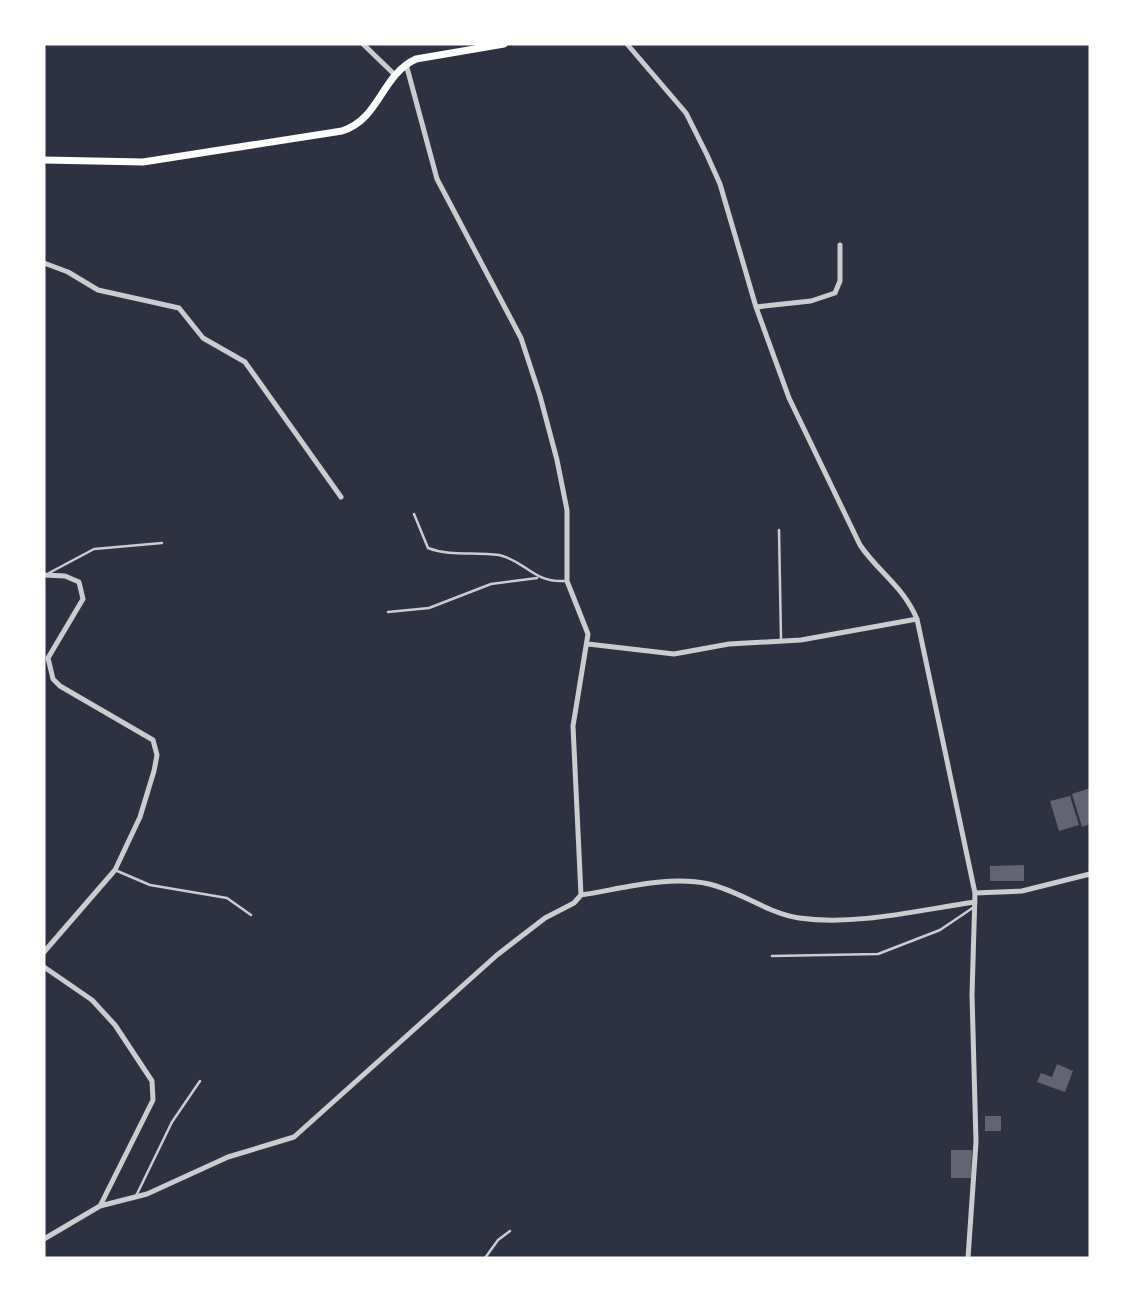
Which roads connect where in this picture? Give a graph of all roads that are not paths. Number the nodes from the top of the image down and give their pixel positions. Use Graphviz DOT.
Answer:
graph roads {
  1 [pos="363,44"];
  2 [pos="504,44"];
  3 [pos="626,44"];
  4 [pos="406,64"];
  5 [pos="395,75"];
  6 [pos="44,160"];
  7 [pos="840,245"];
  8 [pos="44,263"];
  9 [pos="755,306"];
  10 [pos="341,497"];
  11 [pos="414,514"];
  12 [pos="779,530"];
  13 [pos="162,542"];
  14 [pos="45,575"];
  15 [pos="538,578"];
  16 [pos="567,581"];
  17 [pos="388,612"];
  18 [pos="917,619"];
  19 [pos="781,641"];
  20 [pos="588,644"];
  21 [pos="115,870"];
  22 [pos="1090,874"];
  23 [pos="975,893"];
  24 [pos="581,895"];
  25 [pos="975,905"];
  26 [pos="251,915"];
  27 [pos="44,952"];
  28 [pos="772,956"];
  29 [pos="44,967"];
  30 [pos="200,1081"];
  31 [pos="134,1199"];
  32 [pos="100,1206"];
  33 [pos="510,1231"];
  34 [pos="44,1239"];
  35 [pos="485,1258"];
  36 [pos="968,1258"];
  1 -- 5 [label="street"];
  2 -- 4 [label="main road"];
  3 -- 9 [label="street"];
  4 -- 5 [label="main road"];
  4 -- 16 [label="street"];
  5 -- 6 [label="main road"];
  7 -- 9 [label="street"];
  8 -- 10 [label="street"];
  9 -- 18 [label="street"];
  11 -- 15 [label="lane"];
  12 -- 19 [label="lane"];
  13 -- 14 [label="lane"];
  14 -- 21 [label="street"];
  15 -- 16 [label="lane"];
  15 -- 17 [label="lane"];
  16 -- 20 [label="street"];
  18 -- 19 [label="street"];
  18 -- 23 [label="street"];
  19 -- 20 [label="street"];
  20 -- 24 [label="street"];
  21 -- 26 [label="lane"];
  21 -- 27 [label="street"];
  22 -- 23 [label="street"];
  23 -- 25 [label="street"];
  24 -- 25 [label="street"];
  24 -- 31 [label="street"];
  25 -- 28 [label="lane"];
  25 -- 36 [label="street"];
  29 -- 32 [label="street"];
  30 -- 31 [label="lane"];
  31 -- 32 [label="street"];
  32 -- 34 [label="street"];
  33 -- 35 [label="lane"];
}
